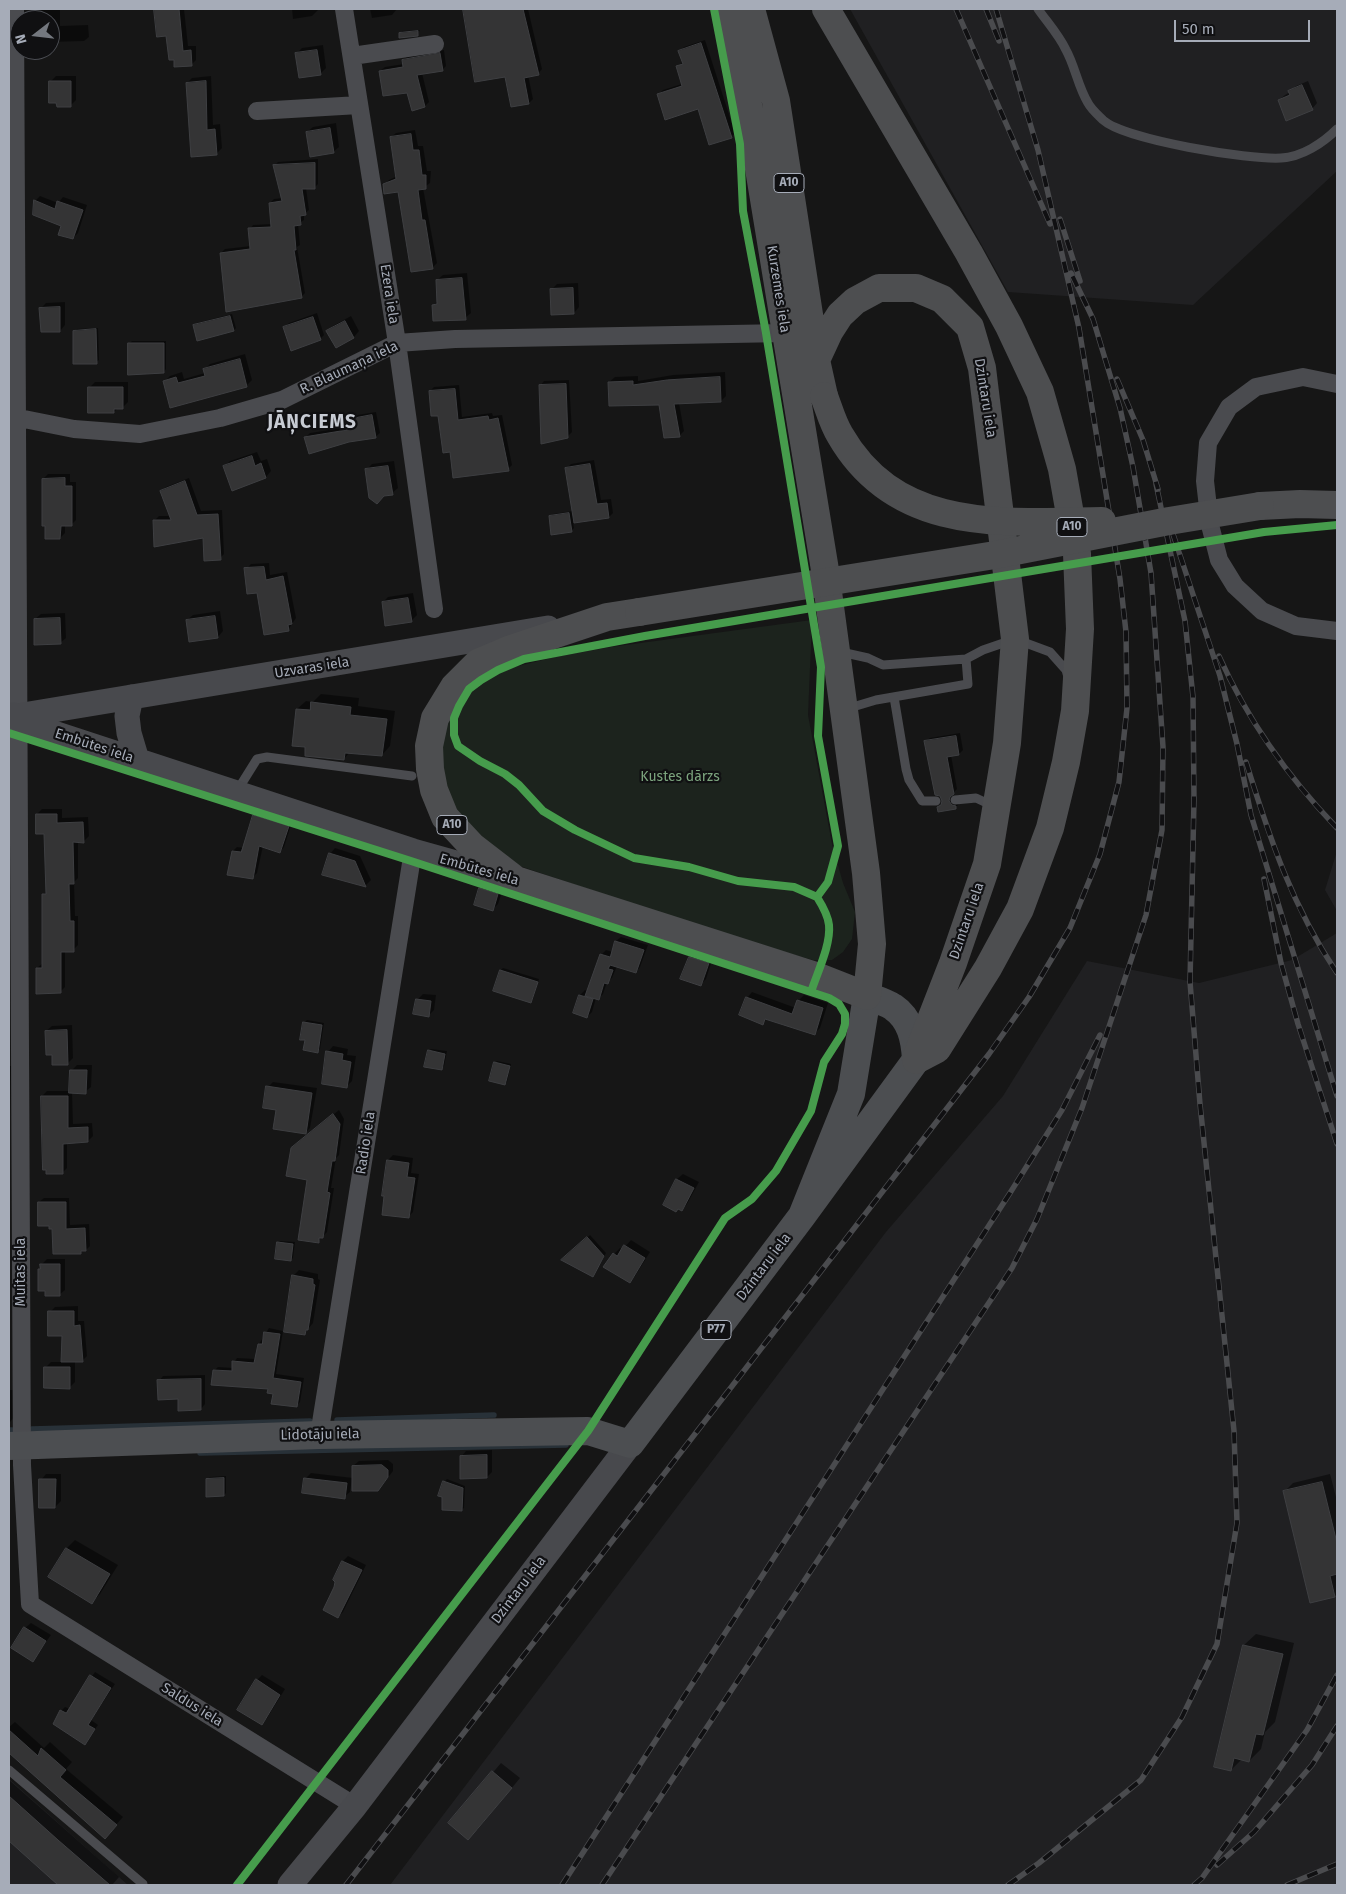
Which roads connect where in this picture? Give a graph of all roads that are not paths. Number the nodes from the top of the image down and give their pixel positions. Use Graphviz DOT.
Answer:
graph roads {
  1 [pos="15,9"];
  2 [pos="344,9"];
  3 [pos="729,9"];
  4 [pos="751,9"];
  5 [pos="826,9"];
  6 [pos="1038,9"];
  7 [pos="435,44"];
  8 [pos="352,56"];
  9 [pos="360,105"];
  10 [pos="257,111"];
  11 [pos="1337,128"];
  12 [pos="13,233"];
  13 [pos="786,333"];
  14 [pos="397,343"];
  15 [pos="816,360"];
  16 [pos="1337,384"];
  17 [pos="13,418"];
  18 [pos="1337,505"];
  19 [pos="1168,521"];
  20 [pos="434,609"];
  21 [pos="607,617"];
  22 [pos="1337,631"];
  23 [pos="1015,639"];
  24 [pos="835,651"];
  25 [pos="966,659"];
  26 [pos="894,697"];
  27 [pos="131,698"];
  28 [pos="843,710"];
  29 [pos="1075,711"];
  30 [pos="13,715"];
  31 [pos="137,760"];
  32 [pos="412,776"];
  33 [pos="235,793"];
  34 [pos="954,800"];
  35 [pos="936,801"];
  36 [pos="996,808"];
  37 [pos="413,851"];
  38 [pos="516,880"];
  39 [pos="14,916"];
  40 [pos="867,996"];
  41 [pos="916,1060"];
  42 [pos="802,1216"];
  43 [pos="319,1435"];
  44 [pos="630,1444"];
  45 [pos="15,1446"];
  46 [pos="30,1604"];
  47 [pos="9,1770"];
  48 [pos="354,1806"];
  49 [pos="142,1885"];
  50 [pos="290,1885"];
  1 -- 12 [label="street, Muitas iela"];
  2 -- 8 [label="street, Ezera iela"];
  3 -- 13 [label="highway, Kurzemes iela / A10"];
  4 -- 15 [label="highway, A10"];
  5 -- 29 [label="highway, A10"];
  6 -- 11 [label="lane"];
  7 -- 8 [label="street"];
  8 -- 9 [label="street, Ezera iela"];
  9 -- 10 [label="street"];
  9 -- 14 [label="street, Ezera iela"];
  12 -- 17 [label="street, Muitas iela"];
  13 -- 14 [label="street, R. Blaumaņa iela"];
  13 -- 24 [label="highway, Kurzemes iela / A10"];
  14 -- 17 [label="street, R. Blaumaņa iela"];
  14 -- 20 [label="street, Ezera iela"];
  15 -- 19 [label="highway, A10, bridge"];
  15 -- 23 [label="highway, Dzintaru iela"];
  16 -- 22 [label="street"];
  17 -- 30 [label="street, Muitas iela"];
  18 -- 19 [label="highway, A10, bridge"];
  19 -- 21 [label="highway, A10, bridge"];
  21 -- 27 [label="street, Uzvaras iela"];
  21 -- 38 [label="highway, A10"];
  23 -- 25 [label="lane"];
  23 -- 29 [label="lane"];
  23 -- 36 [label="highway, Dzintaru iela"];
  24 -- 25 [label="lane"];
  24 -- 28 [label="highway, A10"];
  25 -- 26 [label="lane"];
  26 -- 28 [label="lane"];
  26 -- 35 [label="lane"];
  27 -- 30 [label="street, Uzvaras iela"];
  27 -- 31 [label="street"];
  28 -- 40 [label="highway, A10"];
  29 -- 41 [label="highway, A10"];
  30 -- 31 [label="street, Embūtes iela"];
  30 -- 39 [label="street, Muitas iela"];
  31 -- 33 [label="street, Embūtes iela"];
  32 -- 33 [label="lane"];
  33 -- 37 [label="street, Embūtes iela"];
  34 -- 36 [label="lane"];
  36 -- 41 [label="highway, Dzintaru iela"];
  37 -- 38 [label="street, Embūtes iela"];
  37 -- 43 [label="street, Radio iela"];
  38 -- 40 [label="highway, Embūtes iela / A10"];
  39 -- 45 [label="street, Muitas iela"];
  40 -- 41 [label="main road, Embūtes iela"];
  40 -- 42 [label="main road, P77"];
  41 -- 42 [label="main road, Dzintaru iela / P77"];
  42 -- 44 [label="main road, Dzintaru iela / P77"];
  43 -- 44 [label="main road, Lidotāju iela"];
  43 -- 45 [label="main road, Lidotāju iela"];
  44 -- 48 [label="street, Dzintaru iela / P77"];
  45 -- 46 [label="street, Muitas iela"];
  46 -- 48 [label="street, Saldus iela"];
  47 -- 49 [label="lane"];
  48 -- 50 [label="street, Dzintaru iela / P77"];
}
